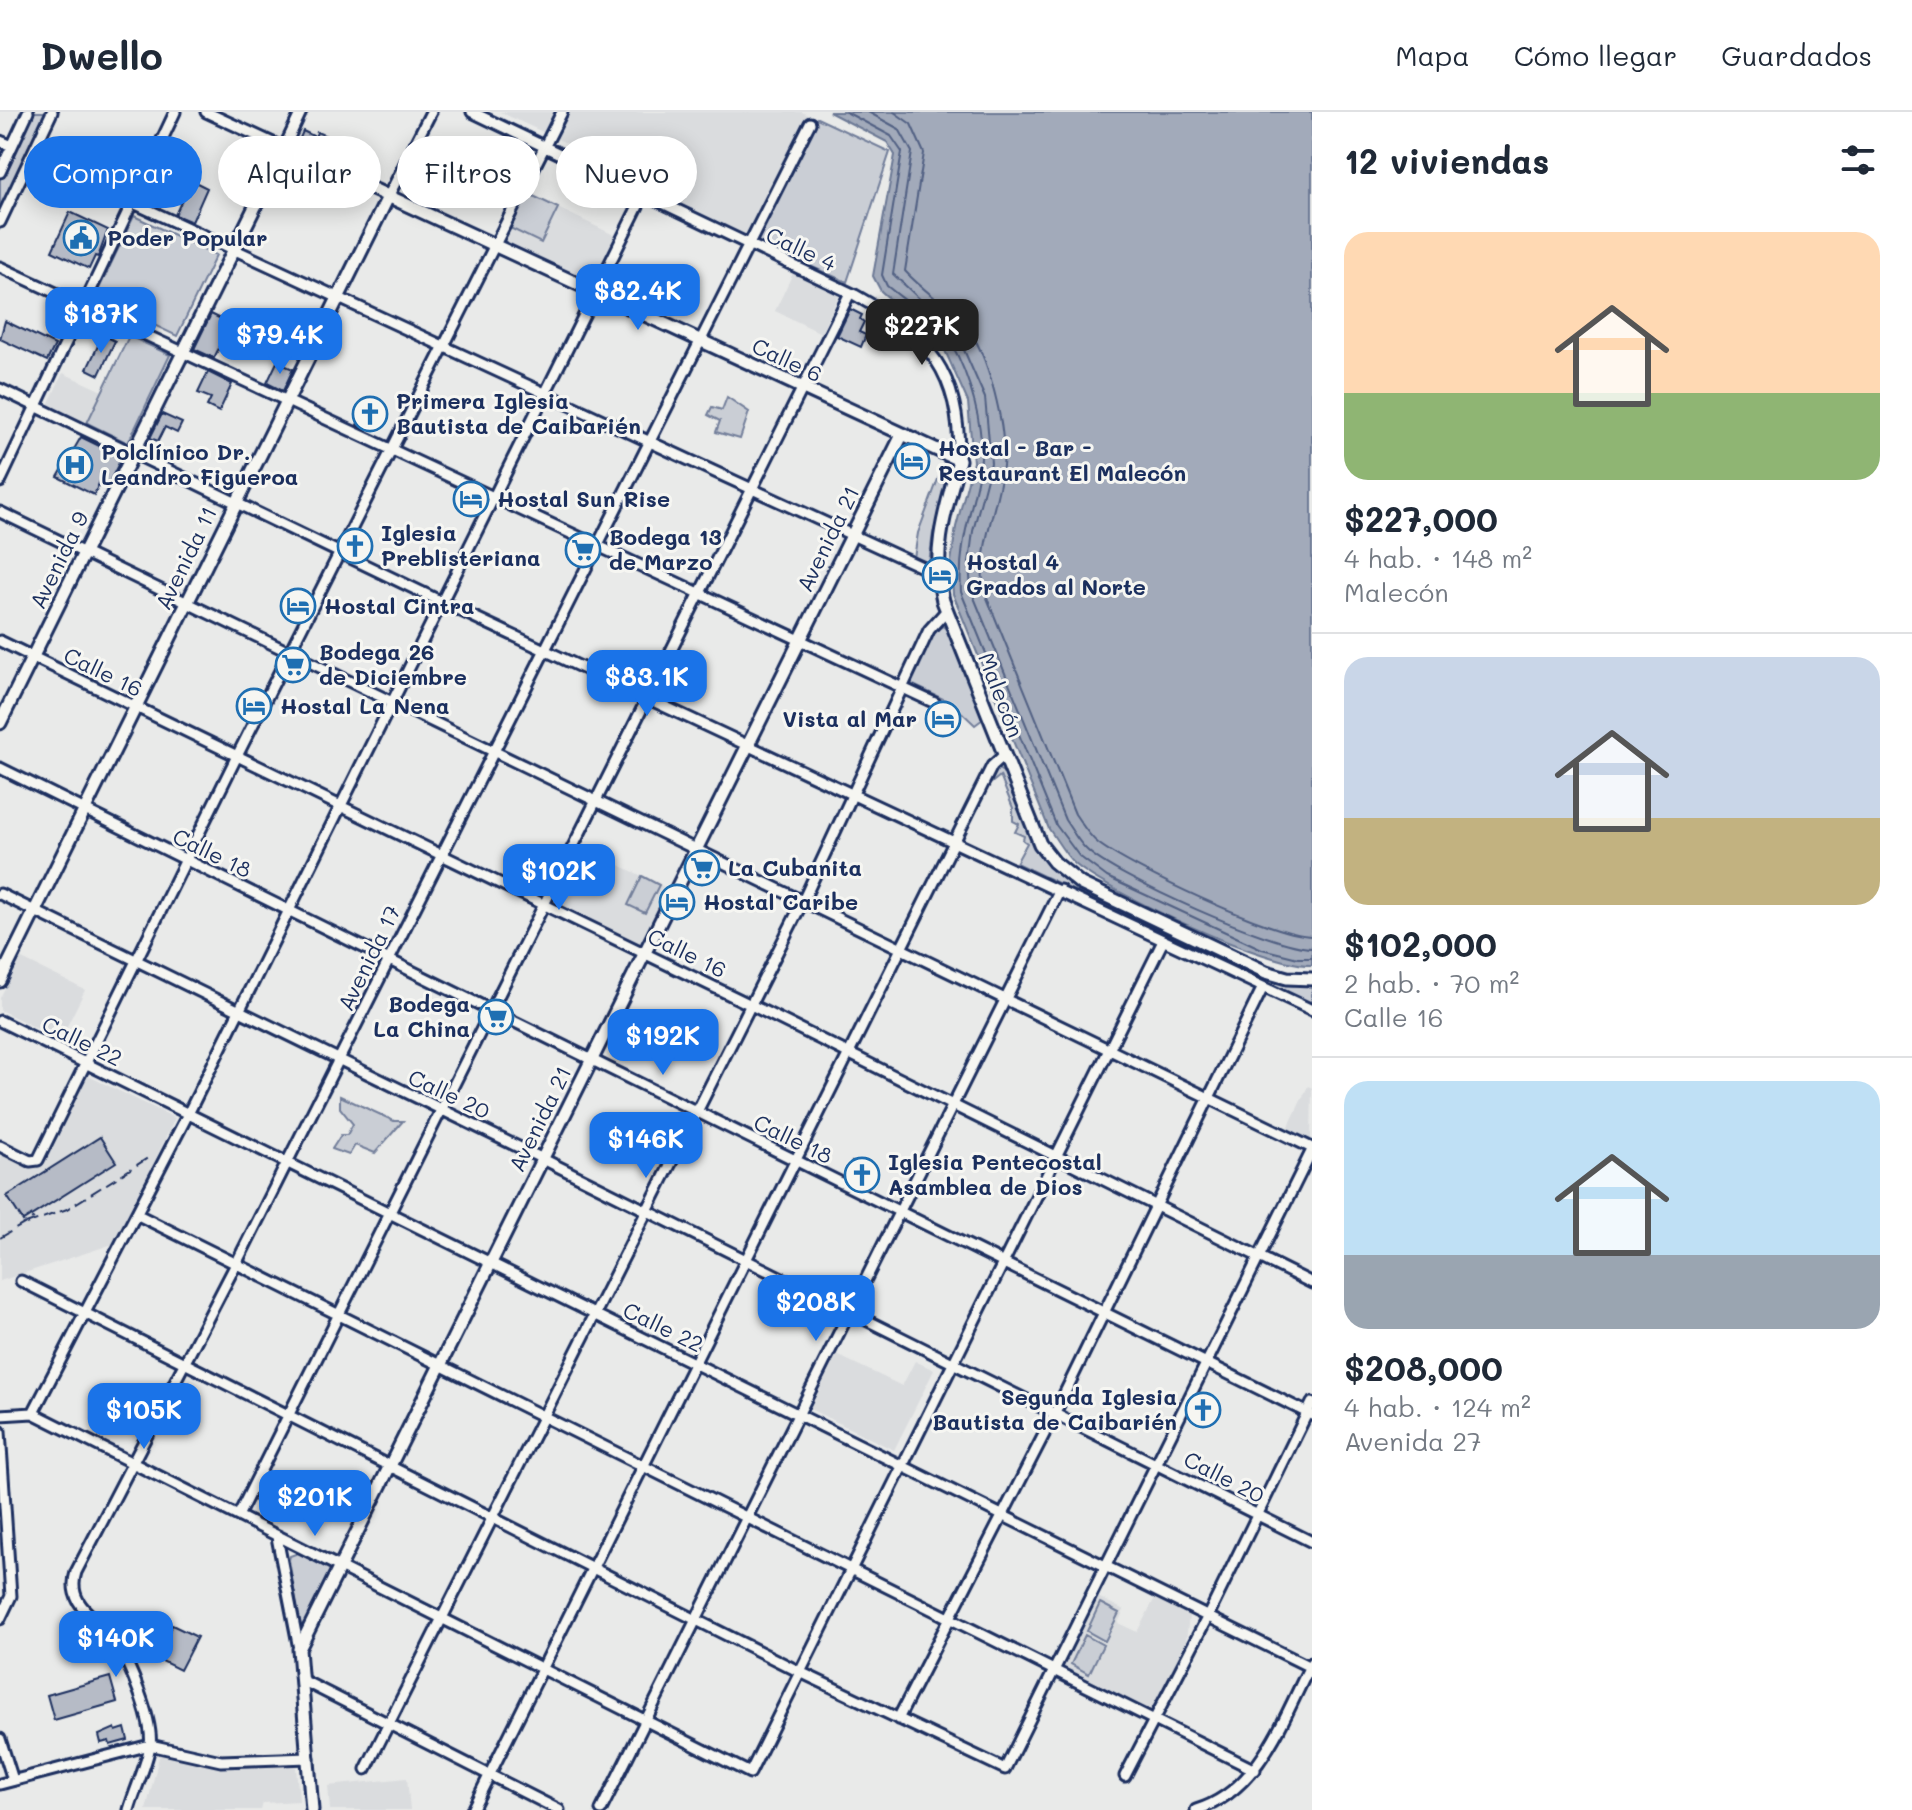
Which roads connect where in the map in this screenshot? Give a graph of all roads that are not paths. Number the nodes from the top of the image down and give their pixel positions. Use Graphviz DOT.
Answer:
graph roads {
  1 [pos="28,112"];
  2 [pos="52,112"];
  3 [pos="175,112"];
  4 [pos="206,112"];
  5 [pos="301,112"];
  6 [pos="431,112"];
  7 [pos="472,112"];
  8 [pos="562,112"];
  9 [pos="810,123"];
  10 [pos="41,136"];
  11 [pos="164,136"];
  12 [pos="258,136"];
  13 [pos="290,136"];
  14 [pos="0,141"];
  15 [pos="12,146"];
  16 [pos="545,147"];
  17 [pos="556,152"];
  18 [pos="0,172"];
  19 [pos="24,172"];
  20 [pos="381,194"];
  21 [pos="388,197"];
  22 [pos="130,208"];
  23 [pos="142,208"];
  24 [pos="254,208"];
  25 [pos="637,208"];
  26 [pos="673,208"];
  27 [pos="0,222"];
  28 [pos="748,244"];
  29 [pos="495,247"];
  30 [pos="232,251"];
  31 [pos="0,267"];
  32 [pos="595,293"];
  33 [pos="852,294"];
  34 [pos="339,297"];
  35 [pos="85,305"];
  36 [pos="698,341"];
  37 [pos="445,346"];
  38 [pos="182,351"];
  39 [pos="0,389"];
  40 [pos="802,389"];
  41 [pos="546,393"];
  42 [pos="287,400"];
  43 [pos="36,406"];
  44 [pos="902,435"];
  45 [pos="648,440"];
  46 [pos="393,450"];
  47 [pos="133,453"];
  48 [pos="959,460"];
  49 [pos="0,482"];
  50 [pos="752,488"];
  51 [pos="494,497"];
  52 [pos="235,503"];
  53 [pos="0,512"];
  54 [pos="852,535"];
  55 [pos="595,545"];
  56 [pos="340,553"];
  57 [pos="85,554"];
  58 [pos="937,574"];
  59 [pos="700,593"];
  60 [pos="442,602"];
  61 [pos="186,603"];
  62 [pos="947,610"];
  63 [pos="800,640"];
  64 [pos="0,641"];
  65 [pos="544,651"];
  66 [pos="289,653"];
  67 [pos="33,657"];
  68 [pos="904,689"];
  69 [pos="645,699"];
  70 [pos="390,702"];
  71 [pos="935,703"];
  72 [pos="135,707"];
  73 [pos="0,723"];
  74 [pos="748,746"];
  75 [pos="491,751"];
  76 [pos="237,756"];
  77 [pos="1003,756"];
  78 [pos="0,768"];
  79 [pos="854,796"];
  80 [pos="596,801"];
  81 [pos="341,805"];
  82 [pos="83,809"];
  83 [pos="955,842"];
  84 [pos="696,850"];
  85 [pos="440,853"];
  86 [pos="188,861"];
  87 [pos="1060,890"];
  88 [pos="0,894"];
  89 [pos="803,901"];
  90 [pos="544,904"];
  91 [pos="34,910"];
  92 [pos="288,910"];
  93 [pos="1163,941"];
  94 [pos="902,950"];
  95 [pos="645,953"];
  96 [pos="389,960"];
  97 [pos="138,963"];
  98 [pos="1312,979"];
  99 [pos="0,981"];
  100 [pos="1263,987"];
  101 [pos="1005,1000"];
  102 [pos="751,1005"];
  103 [pos="491,1010"];
  104 [pos="1312,1010"];
  105 [pos="238,1012"];
  106 [pos="0,1021"];
  107 [pos="1109,1050"];
  108 [pos="851,1054"];
  109 [pos="591,1060"];
  110 [pos="338,1061"];
  111 [pos="86,1063"];
  112 [pos="1210,1099"];
  113 [pos="953,1105"];
  114 [pos="440,1110"];
  115 [pos="189,1112"];
  116 [pos="698,1112"];
  117 [pos="0,1146"];
  118 [pos="1312,1149"];
  119 [pos="1057,1155"];
  120 [pos="543,1159"];
  121 [pos="286,1161"];
  122 [pos="796,1161"];
  123 [pos="1158,1206"];
  124 [pos="648,1211"];
  125 [pos="389,1212"];
  126 [pos="900,1212"];
  127 [pos="136,1214"];
  128 [pos="1259,1257"];
  129 [pos="747,1260"];
  130 [pos="490,1262"];
  131 [pos="1003,1263"];
  132 [pos="236,1264"];
  133 [pos="21,1281"];
  134 [pos="1312,1283"];
  135 [pos="850,1311"];
  136 [pos="84,1313"];
  137 [pos="338,1313"];
  138 [pos="1104,1313"];
  139 [pos="596,1314"];
  140 [pos="441,1363"];
  141 [pos="695,1363"];
  142 [pos="954,1363"];
  143 [pos="1206,1363"];
  144 [pos="184,1364"];
  145 [pos="1310,1411"];
  146 [pos="33,1413"];
  147 [pos="1055,1413"];
  148 [pos="544,1414"];
  149 [pos="799,1414"];
  150 [pos="0,1415"];
  151 [pos="286,1415"];
  152 [pos="0,1431"];
  153 [pos="133,1464"];
  154 [pos="645,1464"];
  155 [pos="1157,1464"];
  156 [pos="903,1465"];
  157 [pos="388,1467"];
  158 [pos="1258,1514"];
  159 [pos="1004,1515"];
  160 [pos="238,1516"];
  161 [pos="492,1517"];
  162 [pos="747,1517"];
  163 [pos="277,1537"];
  164 [pos="1312,1542"];
  165 [pos="1106,1566"];
  166 [pos="593,1568"];
  167 [pos="338,1569"];
  168 [pos="851,1569"];
  169 [pos="1208,1616"];
  170 [pos="951,1617"];
  171 [pos="0,1619"];
  172 [pos="696,1619"];
  173 [pos="440,1620"];
  174 [pos="299,1649"];
  175 [pos="1311,1664"];
  176 [pos="1055,1669"];
  177 [pos="542,1671"];
  178 [pos="800,1672"];
  179 [pos="302,1680"];
  180 [pos="898,1719"];
  181 [pos="1155,1719"];
  182 [pos="646,1721"];
  183 [pos="388,1724"];
  184 [pos="0,1739"];
  185 [pos="150,1745"];
  186 [pos="309,1758"];
  187 [pos="366,1769"];
  188 [pos="1255,1770"];
  189 [pos="489,1775"];
  190 [pos="1125,1776"];
  191 [pos="13,1780"];
  192 [pos="0,1784"];
  193 [pos="129,1810"];
  194 [pos="312,1810"];
  195 [pos="472,1810"];
  196 [pos="559,1810"];
  197 [pos="601,1810"];
  198 [pos="1196,1810"];
  1 -- 15 [label="street"];
  2 -- 10 [label="street"];
  3 -- 11 [label="street"];
  4 -- 12 [label="street, Calle 6"];
  5 -- 13 [label="street, Avenida 9"];
  6 -- 21 [label="street, Avenida 11"];
  7 -- 16 [label="street, Calle 4"];
  8 -- 16 [label="street"];
  9 -- 28 [label="street, Avenida 17"];
  14 -- 15 [label="street"];
  15 -- 18 [label="street"];
  16 -- 17 [label="street, Calle 4"];
  16 -- 29 [label="street"];
  19 -- 27 [label="street"];
  20 -- 21 [label="main road, Calle 6"];
  21 -- 29 [label="main road, Calle 6"];
  21 -- 34 [label="main road, Avenida 11"];
  22 -- 35 [label="street"];
  23 -- 30 [label="street"];
  24 -- 30 [label="main road, Avenida 9"];
  25 -- 32 [label="street"];
  26 -- 28 [label="street, Calle 4"];
  28 -- 33 [label="street, Calle 4"];
  28 -- 36 [label="street, Avenida 17"];
  29 -- 32 [label="main road, Calle 6"];
  29 -- 37 [label="street"];
  30 -- 34 [label="street"];
  30 -- 38 [label="main road, Avenida 9"];
  31 -- 35 [label="street"];
  32 -- 36 [label="main road, Calle 6"];
  32 -- 41 [label="street"];
  33 -- 40 [label="street"];
  33 -- 48 [label="street, Malecón"];
  34 -- 37 [label="street"];
  34 -- 42 [label="main road, Avenida 11"];
  35 -- 38 [label="street"];
  35 -- 43 [label="street"];
  36 -- 40 [label="main road, Calle 6"];
  36 -- 45 [label="street, Avenida 17"];
  37 -- 41 [label="street"];
  37 -- 46 [label="street"];
  38 -- 42 [label="street"];
  38 -- 47 [label="main road, Avenida 9"];
  39 -- 43 [label="street"];
  40 -- 44 [label="main road, Calle 6"];
  40 -- 50 [label="street"];
  41 -- 45 [label="street"];
  41 -- 51 [label="street"];
  42 -- 46 [label="street"];
  42 -- 52 [label="main road, Avenida 11"];
  43 -- 47 [label="street"];
  43 -- 49 [label="street"];
  44 -- 48 [label="main road, Calle 6"];
  44 -- 54 [label="main road, Avenida 21"];
  45 -- 50 [label="street"];
  45 -- 55 [label="street, Avenida 17"];
  46 -- 51 [label="street"];
  46 -- 56 [label="street"];
  47 -- 52 [label="street"];
  47 -- 57 [label="main road, Avenida 9"];
  48 -- 58 [label="main road, Malecón"];
  50 -- 54 [label="street"];
  50 -- 59 [label="street"];
  51 -- 55 [label="street"];
  51 -- 60 [label="street"];
  52 -- 56 [label="street"];
  52 -- 61 [label="main road, Avenida 11"];
  53 -- 57 [label="street"];
  54 -- 58 [label="street"];
  54 -- 63 [label="main road, Avenida 21"];
  55 -- 59 [label="street"];
  55 -- 65 [label="street, Avenida 17"];
  56 -- 60 [label="street"];
  56 -- 66 [label="street"];
  57 -- 61 [label="street"];
  57 -- 67 [label="main road, Avenida 9"];
  58 -- 62 [label="main road, Malecón"];
  59 -- 63 [label="street"];
  59 -- 69 [label="street"];
  60 -- 65 [label="street"];
  60 -- 70 [label="street"];
  61 -- 66 [label="street"];
  61 -- 72 [label="main road, Avenida 11"];
  62 -- 68 [label="street"];
  62 -- 77 [label="main road, Malecón"];
  63 -- 68 [label="street"];
  63 -- 74 [label="main road, Avenida 21"];
  64 -- 67 [label="street, Calle 16"];
  65 -- 69 [label="street"];
  65 -- 75 [label="street, Avenida 17"];
  66 -- 70 [label="street"];
  66 -- 76 [label="street"];
  67 -- 72 [label="street, Calle 16"];
  67 -- 73 [label="main road, Avenida 9"];
  68 -- 71 [label="street"];
  68 -- 79 [label="street"];
  69 -- 74 [label="street"];
  69 -- 80 [label="street"];
  70 -- 75 [label="street"];
  70 -- 81 [label="street"];
  72 -- 76 [label="street, Calle 16"];
  72 -- 82 [label="main road, Avenida 11"];
  74 -- 79 [label="street"];
  74 -- 84 [label="main road, Avenida 21"];
  75 -- 80 [label="street"];
  75 -- 85 [label="street, Avenida 17"];
  76 -- 81 [label="street, Calle 16"];
  76 -- 86 [label="street"];
  77 -- 83 [label="street"];
  77 -- 98 [label="main road, Malecón"];
  78 -- 82 [label="street, Calle 18"];
  79 -- 83 [label="street"];
  79 -- 89 [label="street"];
  80 -- 84 [label="street"];
  80 -- 90 [label="street"];
  81 -- 85 [label="street, Calle 16"];
  81 -- 92 [label="street"];
  82 -- 86 [label="street, Calle 18"];
  82 -- 91 [label="main road, Avenida 11"];
  83 -- 87 [label="street"];
  83 -- 94 [label="street"];
  84 -- 89 [label="street"];
  84 -- 95 [label="main road, Avenida 21"];
  85 -- 90 [label="street, Calle 16"];
  85 -- 96 [label="street, Avenida 17"];
  86 -- 92 [label="street, Calle 18"];
  86 -- 97 [label="street"];
  87 -- 93 [label="street"];
  87 -- 101 [label="street"];
  88 -- 91 [label="street, Calle 20"];
  89 -- 94 [label="street"];
  89 -- 102 [label="street"];
  90 -- 95 [label="street, Calle 16"];
  90 -- 103 [label="street"];
  91 -- 97 [label="street, Calle 20"];
  91 -- 99 [label="main road, Avenida 11"];
  92 -- 96 [label="street, Calle 18"];
  92 -- 105 [label="street"];
  93 -- 100 [label="street"];
  93 -- 107 [label="street"];
  94 -- 101 [label="street"];
  94 -- 108 [label="street"];
  95 -- 102 [label="street, Calle 16"];
  95 -- 109 [label="main road, Avenida 21"];
  96 -- 103 [label="street, Calle 18"];
  96 -- 110 [label="street, Avenida 17"];
  97 -- 105 [label="street, Calle 20"];
  97 -- 111 [label="street"];
  100 -- 104 [label="street"];
  100 -- 112 [label="street"];
  101 -- 107 [label="street"];
  101 -- 113 [label="street"];
  102 -- 108 [label="street, Calle 16"];
  102 -- 116 [label="street"];
  103 -- 109 [label="street, Calle 18"];
  103 -- 114 [label="street"];
  105 -- 110 [label="street, Calle 20"];
  105 -- 115 [label="street"];
  106 -- 111 [label="street, Calle 22"];
  107 -- 112 [label="street"];
  107 -- 119 [label="street"];
  108 -- 113 [label="street, Calle 16"];
  108 -- 122 [label="street"];
  109 -- 116 [label="street, Calle 18"];
  109 -- 120 [label="main road, Avenida 21"];
  110 -- 114 [label="street, Calle 20"];
  110 -- 121 [label="street, Avenida 17"];
  111 -- 115 [label="street, Calle 22"];
  111 -- 117 [label="street"];
  112 -- 118 [label="street"];
  112 -- 123 [label="street"];
  113 -- 119 [label="street, Calle 16"];
  113 -- 126 [label="street"];
  114 -- 120 [label="street, Calle 20"];
  114 -- 125 [label="street"];
  115 -- 121 [label="street, Calle 22"];
  115 -- 127 [label="street"];
  116 -- 122 [label="street, Calle 18"];
  116 -- 124 [label="street"];
  118 -- 128 [label="street"];
  119 -- 123 [label="street, Calle 16"];
  119 -- 131 [label="street"];
  120 -- 124 [label="street, Calle 20"];
  120 -- 130 [label="main road, Avenida 21"];
  121 -- 125 [label="street, Calle 22"];
  121 -- 132 [label="street, Avenida 17"];
  122 -- 126 [label="street, Calle 18"];
  122 -- 129 [label="street"];
  123 -- 128 [label="street, Calle 16"];
  123 -- 138 [label="street"];
  124 -- 129 [label="street, Calle 20"];
  124 -- 139 [label="street"];
  125 -- 130 [label="street, Calle 22"];
  125 -- 137 [label="street"];
  126 -- 131 [label="street, Calle 18"];
  126 -- 135 [label="street"];
  127 -- 132 [label="street"];
  127 -- 136 [label="street"];
  128 -- 134 [label="street, Calle 16"];
  128 -- 143 [label="street"];
  129 -- 135 [label="street, Calle 20"];
  129 -- 141 [label="street"];
  130 -- 139 [label="street, Calle 22"];
  130 -- 140 [label="main road, Avenida 21"];
  131 -- 138 [label="street, Calle 18"];
  131 -- 142 [label="street"];
  132 -- 137 [label="street"];
  132 -- 144 [label="street, Avenida 17"];
  133 -- 136 [label="street"];
  135 -- 142 [label="street, Calle 20"];
  135 -- 149 [label="street"];
  136 -- 144 [label="street"];
  136 -- 146 [label="street"];
  137 -- 140 [label="street"];
  137 -- 151 [label="street"];
  138 -- 143 [label="street, Calle 18"];
  138 -- 147 [label="street"];
  139 -- 141 [label="street, Calle 22"];
  139 -- 148 [label="street"];
  140 -- 148 [label="street"];
  140 -- 157 [label="main road, Avenida 21"];
  141 -- 149 [label="street, Calle 22"];
  141 -- 154 [label="street"];
  142 -- 147 [label="street, Calle 20"];
  142 -- 156 [label="street"];
  143 -- 145 [label="street, Calle 18"];
  143 -- 155 [label="street"];
  144 -- 151 [label="street"];
  144 -- 153 [label="street, Avenida 17"];
  145 -- 158 [label="street"];
  146 -- 150 [label="street"];
  146 -- 153 [label="street"];
  147 -- 155 [label="street, Calle 20"];
  147 -- 159 [label="street"];
  148 -- 154 [label="street"];
  148 -- 161 [label="street"];
  149 -- 156 [label="street, Calle 22"];
  149 -- 162 [label="street"];
  151 -- 157 [label="street"];
  151 -- 160 [label="street"];
  152 -- 171 [label="street"];
  153 -- 160 [label="street"];
  153 -- 185 [label="street, Avenida 17"];
  154 -- 162 [label="street"];
  154 -- 166 [label="street"];
  155 -- 158 [label="street, Calle 20"];
  155 -- 165 [label="street"];
  156 -- 159 [label="street, Calle 22"];
  156 -- 168 [label="street"];
  157 -- 161 [label="street"];
  157 -- 167 [label="main road, Avenida 21"];
  158 -- 164 [label="street, Calle 20"];
  158 -- 169 [label="street"];
  159 -- 165 [label="street, Calle 22"];
  159 -- 170 [label="street"];
  160 -- 163 [label="street"];
  161 -- 166 [label="street"];
  161 -- 173 [label="street"];
  162 -- 168 [label="street"];
  162 -- 172 [label="street"];
  163 -- 167 [label="street"];
  163 -- 174 [label="street"];
  165 -- 169 [label="street, Calle 22"];
  165 -- 176 [label="street"];
  166 -- 172 [label="street"];
  166 -- 177 [label="street"];
  167 -- 173 [label="street"];
  167 -- 174 [label="main road, Avenida 21"];
  168 -- 170 [label="street"];
  168 -- 178 [label="street"];
  169 -- 175 [label="street, Calle 22"];
  169 -- 181 [label="street"];
  170 -- 176 [label="street"];
  170 -- 180 [label="street"];
  172 -- 178 [label="street"];
  172 -- 182 [label="street"];
  173 -- 177 [label="street"];
  173 -- 183 [label="street"];
  174 -- 179 [label="main road"];
  175 -- 188 [label="street"];
  176 -- 180 [label="street"];
  176 -- 181 [label="street"];
  177 -- 182 [label="street"];
  177 -- 189 [label="street"];
  178 -- 180 [label="street"];
  178 -- 182 [label="street"];
  179 -- 183 [label="street"];
  179 -- 186 [label="main road"];
  181 -- 188 [label="street"];
  181 -- 190 [label="street"];
  182 -- 197 [label="street"];
  183 -- 187 [label="street"];
  183 -- 189 [label="street"];
  184 -- 191 [label="street"];
  185 -- 186 [label="street"];
  185 -- 191 [label="street"];
  185 -- 193 [label="street, Avenida 17"];
  186 -- 194 [label="main road"];
  188 -- 198 [label="street"];
  189 -- 195 [label="street"];
  189 -- 196 [label="street"];
  191 -- 192 [label="street"];
}
